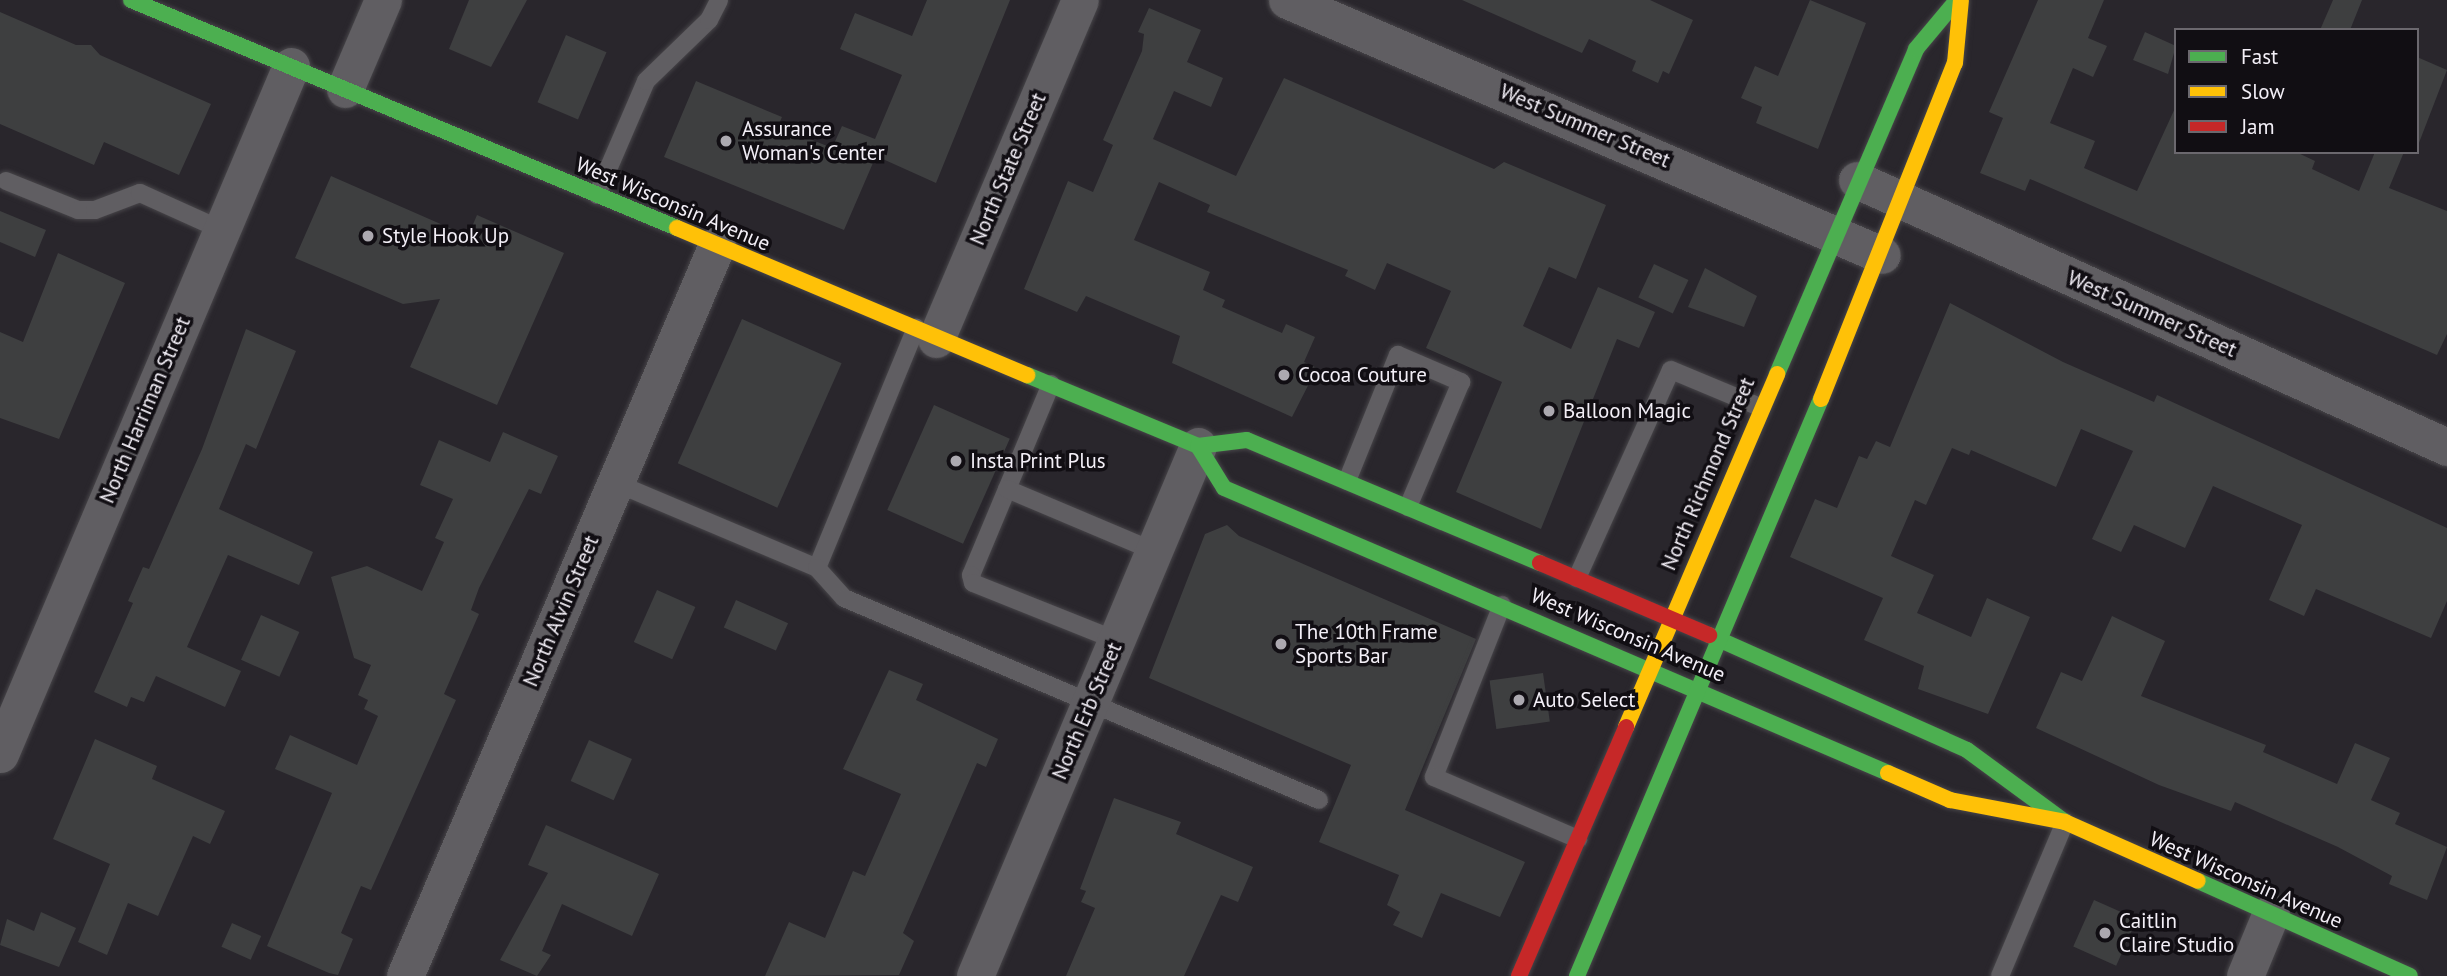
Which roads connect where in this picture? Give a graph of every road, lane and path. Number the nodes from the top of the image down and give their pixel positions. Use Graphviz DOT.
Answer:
graph roads {
  1 [pos="131,0"];
  2 [pos="187,0"];
  3 [pos="383,0"];
  4 [pos="719,0"];
  5 [pos="1080,0"];
  6 [pos="1287,0"];
  7 [pos="1959,0"];
  8 [pos="178,20"];
  9 [pos="291,66"];
  10 [pos="345,89"];
  11 [pos="1857,180"];
  12 [pos="6,181"];
  13 [pos="597,195"];
  14 [pos="1904,202"];
  15 [pos="222,230"];
  16 [pos="1833,234"];
  17 [pos="717,246"];
  18 [pos="1882,255"];
  19 [pos="926,333"];
  20 [pos="1052,384"];
  21 [pos="1760,407"];
  22 [pos="1198,446"];
  23 [pos="2447,447"];
  24 [pos="1347,481"];
  25 [pos="616,483"];
  26 [pos="1007,489"];
  27 [pos="1408,507"];
  28 [pos="1156,552"];
  29 [pos="817,568"];
  30 [pos="1577,578"];
  31 [pos="1503,605"];
  32 [pos="1670,617"];
  33 [pos="1718,639"];
  34 [pos="1118,641"];
  35 [pos="1649,665"];
  36 [pos="1698,687"];
  37 [pos="1090,704"];
  38 [pos="0,754"];
  39 [pos="1319,800"];
  40 [pos="2065,822"];
  41 [pos="1578,839"];
  42 [pos="2271,914"];
  43 [pos="405,976"];
  44 [pos="975,976"];
  45 [pos="1519,976"];
  46 [pos="1577,976"];
  47 [pos="2000,976"];
  48 [pos="2245,976"];
  49 [pos="2410,976"];
  1 -- 8 [label="main road, West Wisconsin Avenue"];
  2 -- 8 [label="lane"];
  3 -- 10 [label="street"];
  4 -- 13 [label="lane"];
  5 -- 19 [label="street, North State Street"];
  6 -- 16 [label="street, West Summer Street"];
  7 -- 11 [label="main road, North Richmond Street"];
  7 -- 14 [label="main road, North Richmond Street"];
  8 -- 9 [label="main road, West Wisconsin Avenue"];
  9 -- 10 [label="main road, West Wisconsin Avenue"];
  9 -- 15 [label="street, North Harriman Street"];
  10 -- 13 [label="main road, West Wisconsin Avenue"];
  11 -- 14 [label="street, West Summer Street"];
  11 -- 16 [label="main road, North Richmond Street"];
  12 -- 15 [label="lane"];
  13 -- 17 [label="main road, West Wisconsin Avenue"];
  14 -- 18 [label="main road, North Richmond Street"];
  14 -- 23 [label="street, West Summer Street"];
  15 -- 38 [label="street, North Harriman Street"];
  16 -- 18 [label="street, West Summer Street"];
  16 -- 21 [label="main road, North Richmond Street"];
  17 -- 19 [label="main road, West Wisconsin Avenue"];
  17 -- 25 [label="street, North Alvin Street"];
  18 -- 33 [label="main road, North Richmond Street"];
  19 -- 20 [label="main road, West Wisconsin Avenue"];
  19 -- 29 [label="lane"];
  20 -- 22 [label="main road, West Wisconsin Avenue"];
  20 -- 26 [label="lane"];
  21 -- 30 [label="lane"];
  21 -- 32 [label="main road, North Richmond Street"];
  22 -- 24 [label="main road, West Wisconsin Avenue"];
  22 -- 28 [label="street, North Erb Street"];
  22 -- 31 [label="main road, West Wisconsin Avenue"];
  24 -- 27 [label="main road, West Wisconsin Avenue"];
  24 -- 27 [label="lane"];
  25 -- 29 [label="lane"];
  25 -- 43 [label="street, North Alvin Street"];
  26 -- 28 [label="lane"];
  26 -- 34 [label="lane"];
  27 -- 30 [label="main road, West Wisconsin Avenue"];
  28 -- 34 [label="street, North Erb Street"];
  29 -- 37 [label="lane"];
  30 -- 32 [label="main road, West Wisconsin Avenue"];
  31 -- 35 [label="main road, West Wisconsin Avenue"];
  31 -- 41 [label="lane"];
  32 -- 33 [label="main road, West Wisconsin Avenue"];
  32 -- 35 [label="main road, North Richmond Street"];
  33 -- 36 [label="main road, North Richmond Street"];
  33 -- 40 [label="main road, West Wisconsin Avenue"];
  34 -- 37 [label="street, North Erb Street"];
  35 -- 36 [label="main road, West Wisconsin Avenue"];
  35 -- 41 [label="main road, North Richmond Street"];
  36 -- 40 [label="main road, West Wisconsin Avenue"];
  36 -- 46 [label="main road, North Richmond Street"];
  37 -- 39 [label="lane"];
  37 -- 44 [label="street, North Erb Street"];
  40 -- 42 [label="main road, West Wisconsin Avenue"];
  40 -- 47 [label="lane"];
  41 -- 45 [label="main road, North Richmond Street"];
  42 -- 48 [label="street"];
  42 -- 49 [label="main road, West Wisconsin Avenue"];
}
